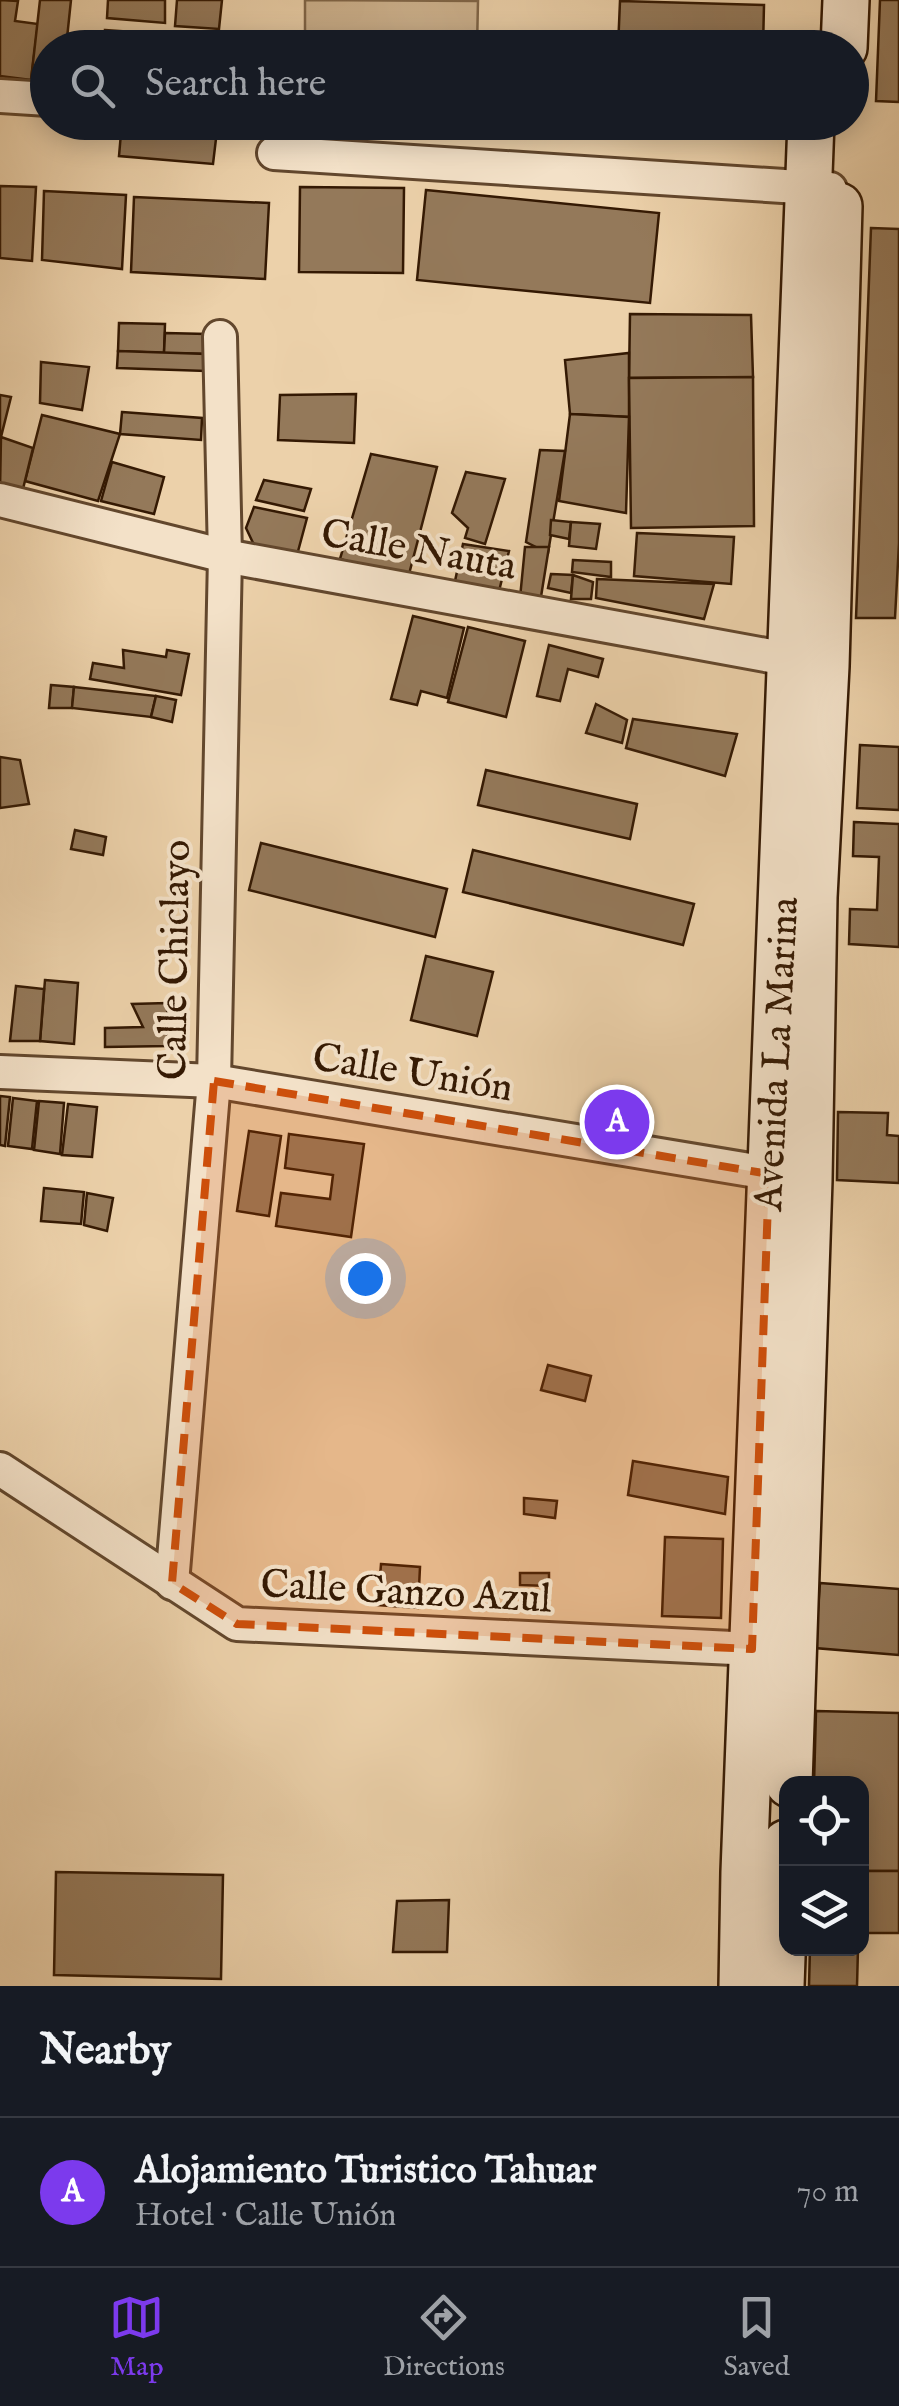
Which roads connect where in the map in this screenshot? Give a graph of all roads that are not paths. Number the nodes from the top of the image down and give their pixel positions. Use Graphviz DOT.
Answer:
graph roads {
  1 [pos="815,0"];
  2 [pos="846,0"];
  3 [pos="814,30"];
  4 [pos="845,30"];
  5 [pos="0,96"];
  6 [pos="30,97"];
  7 [pos="814,140"];
  8 [pos="837,140"];
  9 [pos="274,153"];
  10 [pos="824,189"];
  11 [pos="220,337"];
  12 [pos="0,500"];
  13 [pos="225,556"];
  14 [pos="808,663"];
  15 [pos="0,1072"];
  16 [pos="214,1081"];
  17 [pos="789,1177"];
  18 [pos="0,1469"];
  19 [pos="172,1583"];
  20 [pos="773,1650"];
  21 [pos="788,1776"];
  22 [pos="785,1866"];
  23 [pos="742,1986"];
  24 [pos="781,1986"];
  1 -- 3 [label="main road"];
  2 -- 4 [label="main road"];
  5 -- 6 [label="street"];
  7 -- 10 [label="main road, Avenida La Marina"];
  8 -- 10 [label="main road, Avenida La Marina"];
  9 -- 10 [label="street"];
  10 -- 14 [label="main road, Avenida La Marina"];
  11 -- 13 [label="street, Calle Chiclayo"];
  12 -- 13 [label="street, Calle Nauta"];
  13 -- 14 [label="street, Calle Nauta"];
  13 -- 16 [label="street, Calle Chiclayo"];
  14 -- 17 [label="main road, Avenida La Marina"];
  15 -- 16 [label="street, Calle Unión"];
  16 -- 17 [label="street, Calle Unión"];
  16 -- 19 [label="street, Calle Chiclayo"];
  17 -- 20 [label="main road, Avenida La Marina"];
  18 -- 19 [label="street, Calle Ganzo Azul"];
  19 -- 20 [label="street, Calle Ganzo Azul"];
  20 -- 21 [label="main road, Avenida La Marina"];
  20 -- 23 [label="main road, Avenida La Marina"];
  22 -- 24 [label="main road"];
}
